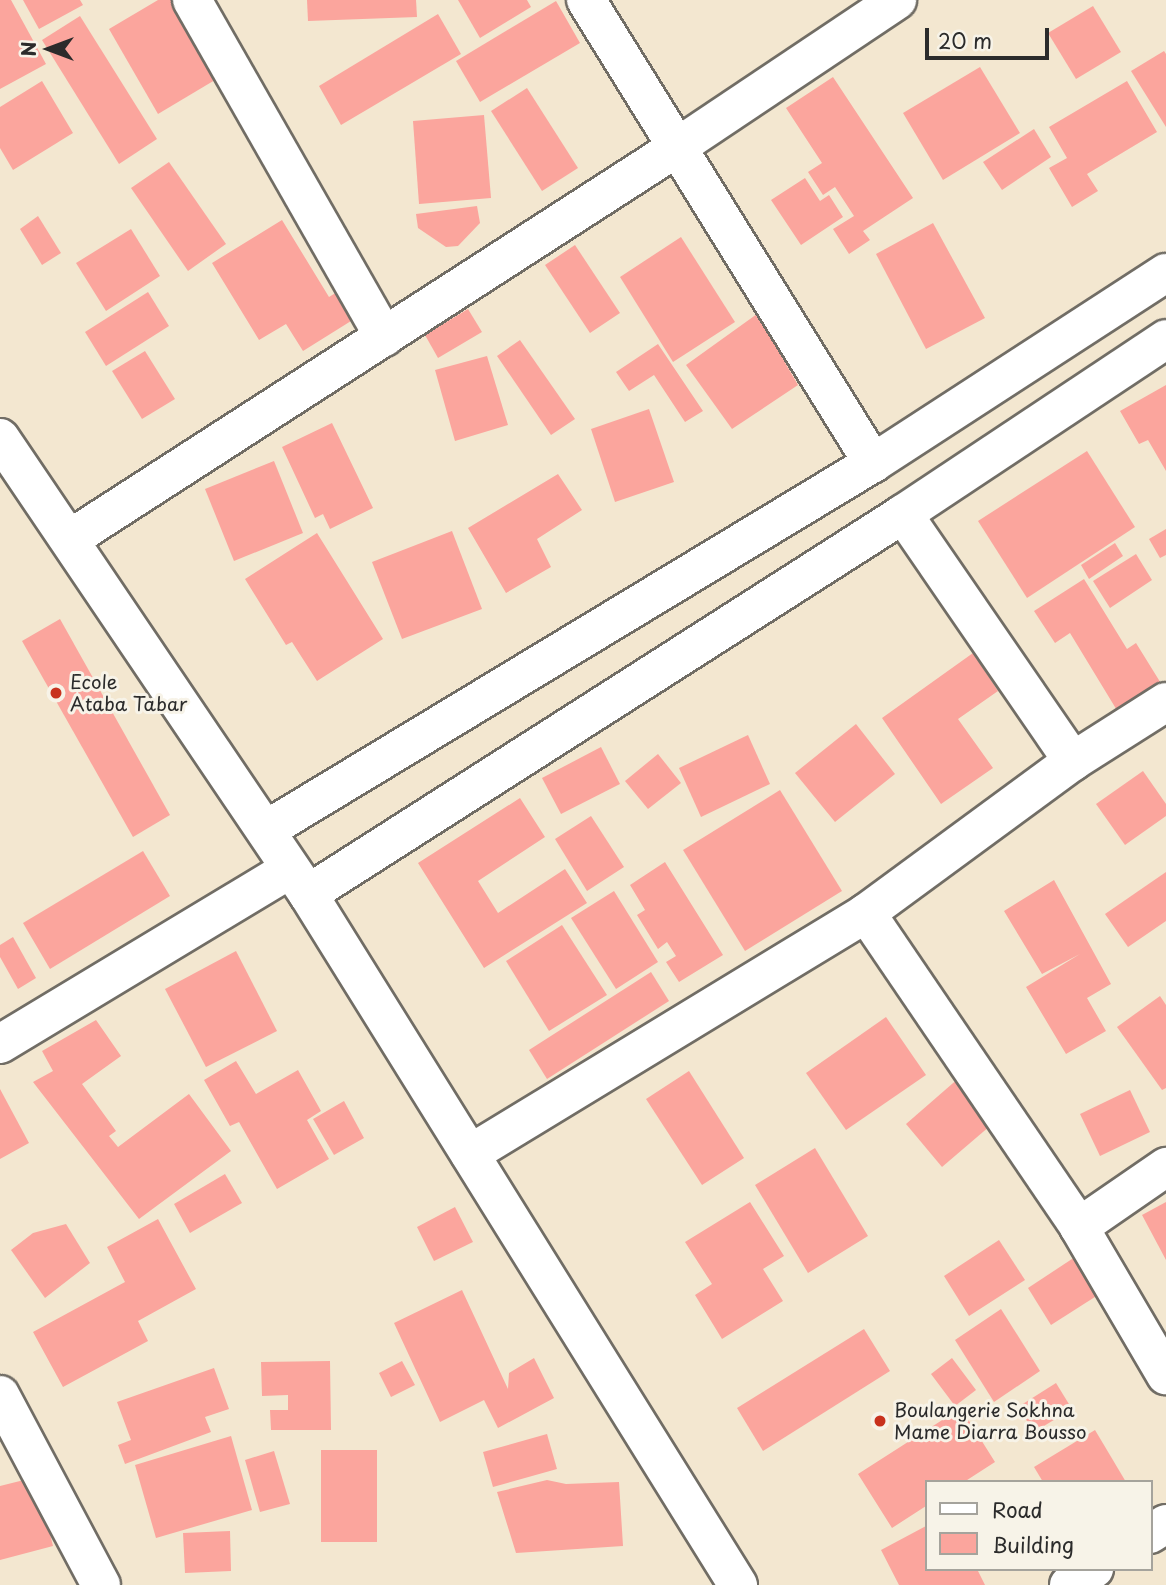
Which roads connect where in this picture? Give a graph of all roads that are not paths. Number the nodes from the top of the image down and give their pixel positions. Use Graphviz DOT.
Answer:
graph roads {
  1 [pos="192,0"];
  2 [pos="586,0"];
  3 [pos="897,0"];
  4 [pos="676,148"];
  5 [pos="1166,272"];
  6 [pos="384,337"];
  7 [pos="1166,339"];
  8 [pos="0,438"];
  9 [pos="873,463"];
  10 [pos="903,514"];
  11 [pos="70,539"];
  12 [pos="1166,702"];
  13 [pos="1073,761"];
  14 [pos="266,831"];
  15 [pos="299,881"];
  16 [pos="866,913"];
  17 [pos="0,1044"];
  18 [pos="470,1154"];
  19 [pos="1166,1167"];
  20 [pos="1079,1227"];
  21 [pos="1166,1375"];
  22 [pos="0,1395"];
  23 [pos="1091,1571"];
  24 [pos="101,1585"];
  25 [pos="738,1585"];
  26 [pos="1069,1585"];
  1 -- 6 [label="street"];
  2 -- 4 [label="street"];
  3 -- 4 [label="street"];
  4 -- 6 [label="street"];
  4 -- 9 [label="street"];
  5 -- 9 [label="street"];
  6 -- 11 [label="street"];
  7 -- 10 [label="street"];
  8 -- 11 [label="street"];
  9 -- 14 [label="street"];
  10 -- 13 [label="street"];
  10 -- 15 [label="street"];
  11 -- 14 [label="street"];
  12 -- 13 [label="street"];
  13 -- 16 [label="street"];
  14 -- 15 [label="street"];
  15 -- 17 [label="street"];
  15 -- 18 [label="street"];
  16 -- 18 [label="street"];
  16 -- 20 [label="street"];
  18 -- 25 [label="street"];
  19 -- 20 [label="street"];
  20 -- 21 [label="street"];
  22 -- 24 [label="street"];
  23 -- 26 [label="street"];
}
